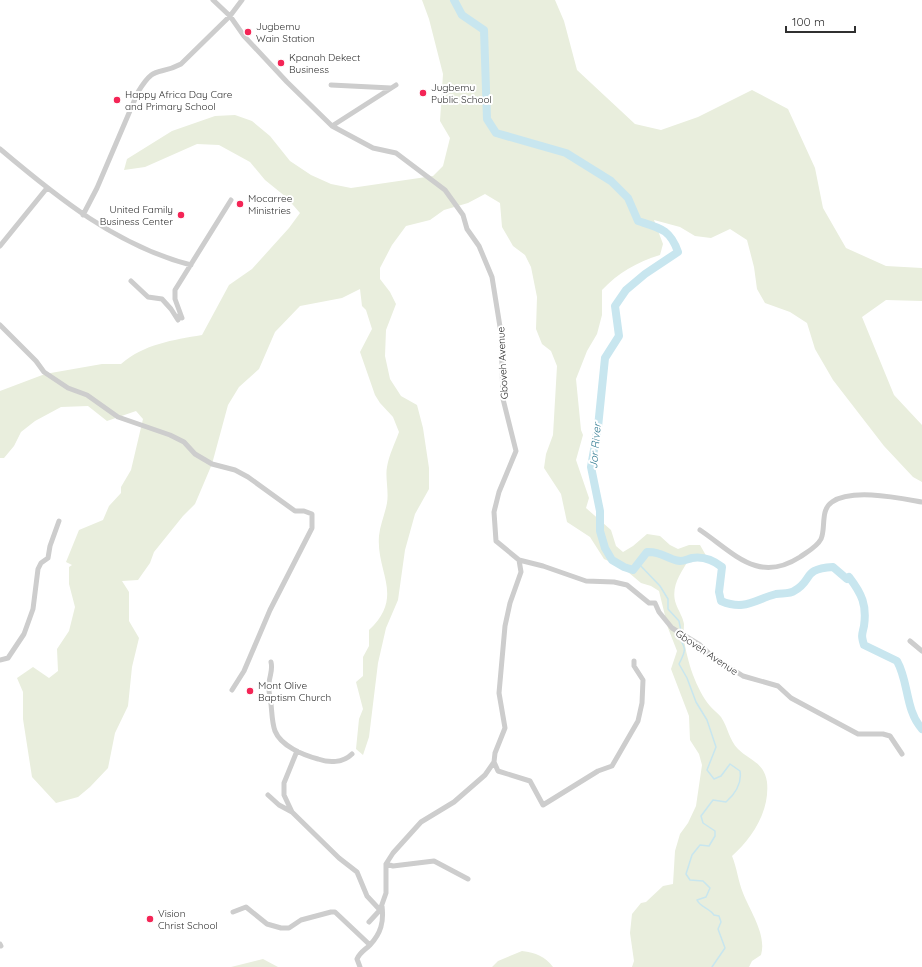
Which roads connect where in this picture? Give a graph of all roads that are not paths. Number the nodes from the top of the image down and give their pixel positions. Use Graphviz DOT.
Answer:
graph roads {
  1 [pos="213,0"];
  2 [pos="242,0"];
  3 [pos="230,16"];
  4 [pos="331,85"];
  5 [pos="332,126"];
  6 [pos="0,149"];
  7 [pos="47,188"];
  8 [pos="231,200"];
  9 [pos="83,215"];
  10 [pos="0,246"];
  11 [pos="191,266"];
  12 [pos="131,281"];
  13 [pos="0,325"];
  14 [pos="922,502"];
  15 [pos="59,521"];
  16 [pos="700,530"];
  17 [pos="519,560"];
  18 [pos="910,641"];
  19 [pos="922,651"];
  20 [pos="0,660"];
  21 [pos="634,661"];
  22 [pos="271,662"];
  23 [pos="232,690"];
  24 [pos="297,751"];
  25 [pos="352,754"];
  26 [pos="902,754"];
  27 [pos="494,762"];
  28 [pos="268,795"];
  29 [pos="292,812"];
  30 [pos="386,864"];
  31 [pos="468,879"];
  32 [pos="381,904"];
  33 [pos="380,910"];
  34 [pos="233,912"];
  35 [pos="369,922"];
  36 [pos="370,945"];
  37 [pos="360,967"];
  1 -- 3 [label="street, Gboveh Avenue"];
  2 -- 3 [label="street"];
  3 -- 5 [label="street, Gboveh Avenue"];
  3 -- 9 [label="street"];
  4 -- 5 [label="street"];
  5 -- 17 [label="street, Gboveh Avenue"];
  6 -- 7 [label="street"];
  7 -- 9 [label="street"];
  7 -- 10 [label="street"];
  8 -- 11 [label="street"];
  9 -- 11 [label="street"];
  11 -- 12 [label="street"];
  13 -- 23 [label="street"];
  14 -- 16 [label="street"];
  15 -- 20 [label="street"];
  17 -- 26 [label="street, Gboveh Avenue"];
  17 -- 27 [label="street"];
  18 -- 19 [label="street"];
  21 -- 27 [label="street"];
  22 -- 24 [label="street"];
  24 -- 25 [label="street"];
  24 -- 29 [label="street"];
  27 -- 30 [label="street"];
  28 -- 29 [label="street"];
  29 -- 33 [label="street"];
  30 -- 31 [label="street"];
  30 -- 32 [label="street"];
  32 -- 33 [label="street"];
  32 -- 36 [label="street"];
  33 -- 35 [label="street"];
  34 -- 36 [label="street"];
  36 -- 37 [label="street"];
}
